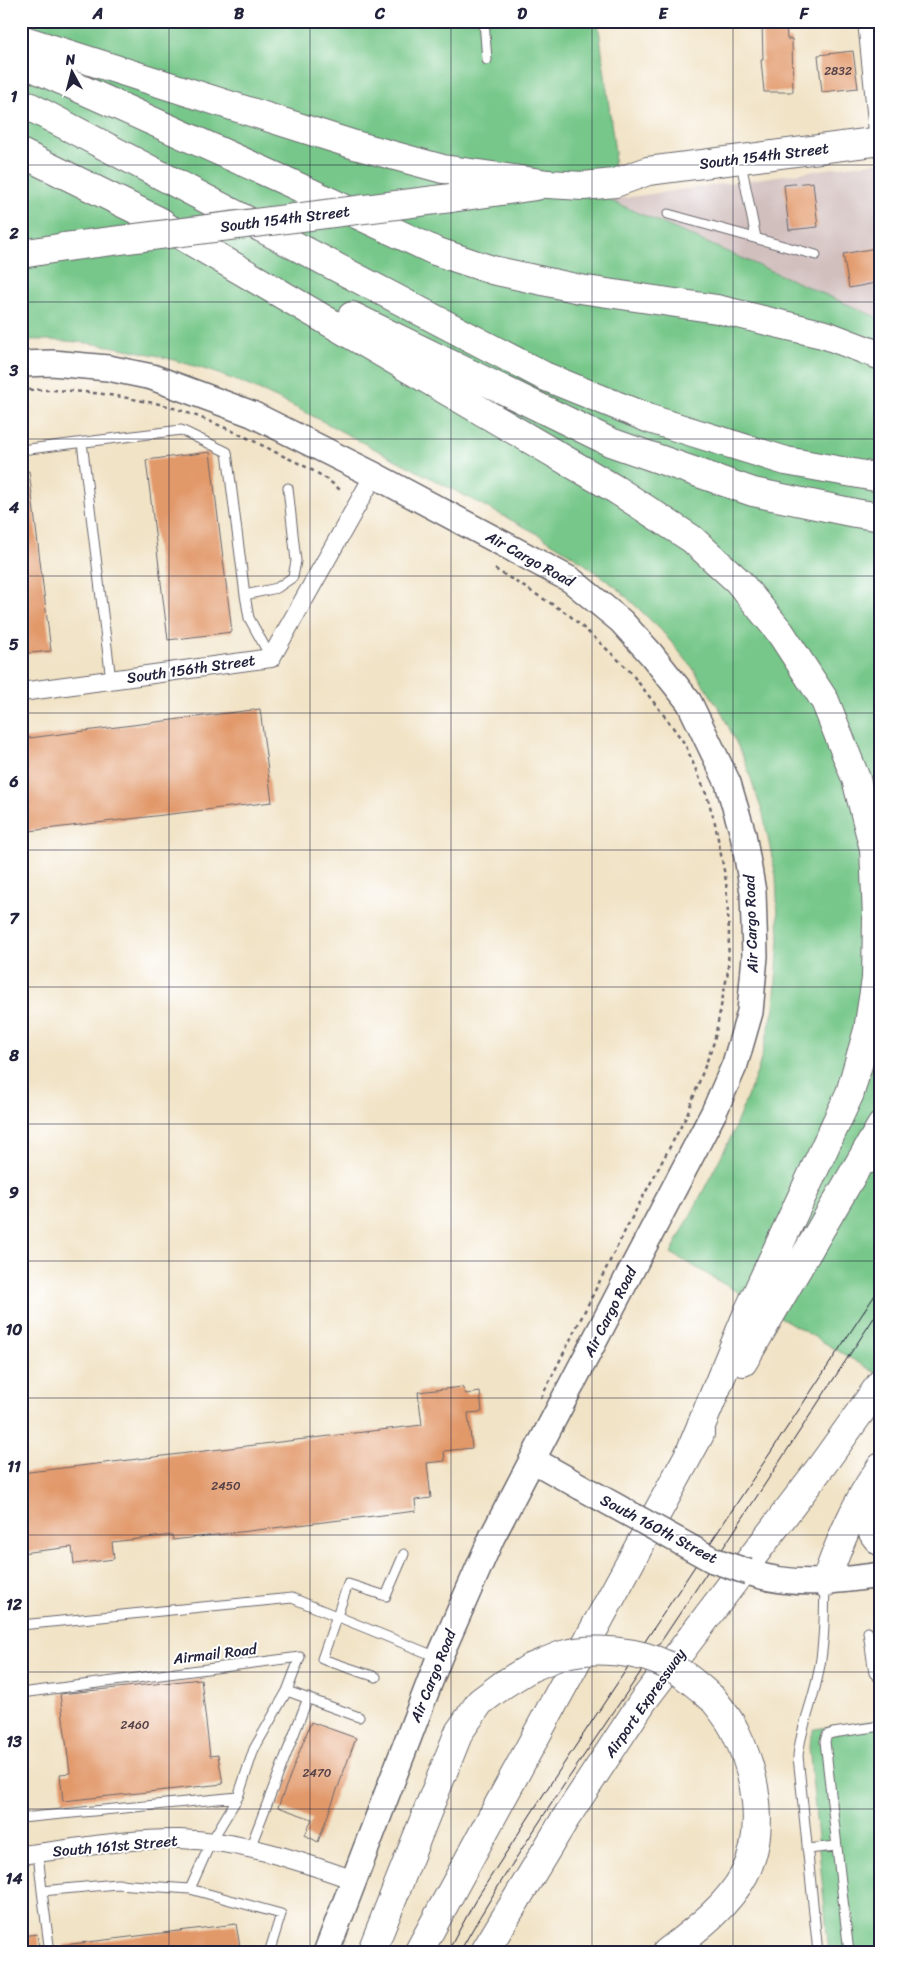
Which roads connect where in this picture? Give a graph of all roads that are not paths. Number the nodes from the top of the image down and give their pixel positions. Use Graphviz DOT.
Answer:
graph roads {
  1 [pos="484,21"];
  2 [pos="867,21"];
  3 [pos="21,39"];
  4 [pos="486,60"];
  5 [pos="21,62"];
  6 [pos="21,102"];
  7 [pos="880,142"];
  8 [pos="21,153"];
  9 [pos="740,159"];
  10 [pos="548,184"];
  11 [pos="668,214"];
  12 [pos="146,215"];
  13 [pos="756,238"];
  14 [pos="21,254"];
  15 [pos="816,255"];
  16 [pos="881,356"];
  17 [pos="21,364"];
  18 [pos="82,442"];
  19 [pos="21,450"];
  20 [pos="374,475"];
  21 [pos="881,478"];
  22 [pos="288,488"];
  23 [pos="881,517"];
  24 [pos="245,595"];
  25 [pos="271,658"];
  26 [pos="111,680"];
  27 [pos="21,692"];
  28 [pos="881,1126"];
  29 [pos="881,1166"];
  30 [pos="854,1173"];
  31 [pos="881,1383"];
  32 [pos="881,1408"];
  33 [pos="691,1450"];
  34 [pos="533,1460"];
  35 [pos="823,1464"];
  36 [pos="875,1475"];
  37 [pos="881,1542"];
  38 [pos="404,1554"];
  39 [pos="881,1575"];
  40 [pos="825,1583"];
  41 [pos="338,1616"];
  42 [pos="21,1625"];
  43 [pos="868,1632"];
  44 [pos="439,1658"];
  45 [pos="376,1677"];
  46 [pos="881,1680"];
  47 [pos="287,1691"];
  48 [pos="21,1693"];
  49 [pos="308,1698"];
  50 [pos="359,1717"];
  51 [pos="881,1726"];
  52 [pos="238,1797"];
  53 [pos="21,1818"];
  54 [pos="211,1842"];
  55 [pos="837,1846"];
  56 [pos="250,1848"];
  57 [pos="807,1849"];
  58 [pos="30,1854"];
  59 [pos="354,1880"];
  60 [pos="190,1889"];
  61 [pos="42,1891"];
  62 [pos="50,1953"];
  63 [pos="269,1953"];
  64 [pos="326,1953"];
  65 [pos="371,1953"];
  66 [pos="418,1953"];
  67 [pos="484,1953"];
  68 [pos="666,1953"];
  69 [pos="818,1953"];
  70 [pos="850,1953"];
  1 -- 4 [label="lane"];
  2 -- 7 [label="street"];
  3 -- 10 [label="main road"];
  5 -- 16 [label="main road"];
  6 -- 21 [label="main road"];
  7 -- 9 [label="main road, South 154th Street"];
  8 -- 12 [label="main road"];
  9 -- 10 [label="main road, South 154th Street"];
  9 -- 13 [label="lane"];
  10 -- 14 [label="main road, South 154th Street, bridge"];
  11 -- 13 [label="lane"];
  12 -- 23 [label="main road"];
  12 -- 33 [label="main road"];
  13 -- 15 [label="lane"];
  17 -- 20 [label="street, Air Cargo Road"];
  18 -- 19 [label="lane"];
  18 -- 24 [label="lane"];
  18 -- 26 [label="lane"];
  20 -- 25 [label="street, South 156th Street"];
  20 -- 34 [label="street, Air Cargo Road"];
  22 -- 24 [label="lane"];
  24 -- 25 [label="lane"];
  25 -- 26 [label="street, South 156th Street"];
  26 -- 27 [label="street, South 156th Street"];
  28 -- 30 [label="main road"];
  29 -- 30 [label="lane"];
  30 -- 33 [label="main road"];
  31 -- 35 [label="main road"];
  32 -- 35 [label="main road"];
  33 -- 66 [label="main road"];
  34 -- 40 [label="street, South 160th Street, bridge"];
  34 -- 44 [label="street, Air Cargo Road"];
  35 -- 67 [label="main road, Airport Expressway"];
  36 -- 37 [label="main road"];
  36 -- 40 [label="main road"];
  38 -- 41 [label="lane"];
  39 -- 40 [label="street, South 160th Street"];
  40 -- 57 [label="lane"];
  41 -- 42 [label="lane"];
  41 -- 44 [label="lane"];
  41 -- 45 [label="lane"];
  43 -- 46 [label="lane"];
  44 -- 59 [label="street, Air Cargo Road"];
  47 -- 48 [label="lane, Airmail Road"];
  47 -- 49 [label="lane"];
  47 -- 52 [label="lane"];
  49 -- 50 [label="lane"];
  49 -- 56 [label="lane"];
  51 -- 55 [label="lane"];
  52 -- 53 [label="lane"];
  52 -- 54 [label="lane"];
  54 -- 56 [label="street, South 161st Street"];
  54 -- 58 [label="street, South 161st Street"];
  54 -- 60 [label="lane"];
  55 -- 57 [label="lane"];
  55 -- 70 [label="lane"];
  56 -- 59 [label="street, South 161st Street"];
  57 -- 69 [label="lane"];
  58 -- 61 [label="lane"];
  59 -- 64 [label="street, Air Cargo Road"];
  60 -- 61 [label="lane"];
  60 -- 63 [label="lane"];
  61 -- 62 [label="lane"];
  65 -- 68 [label="main road, bridge"];
}
